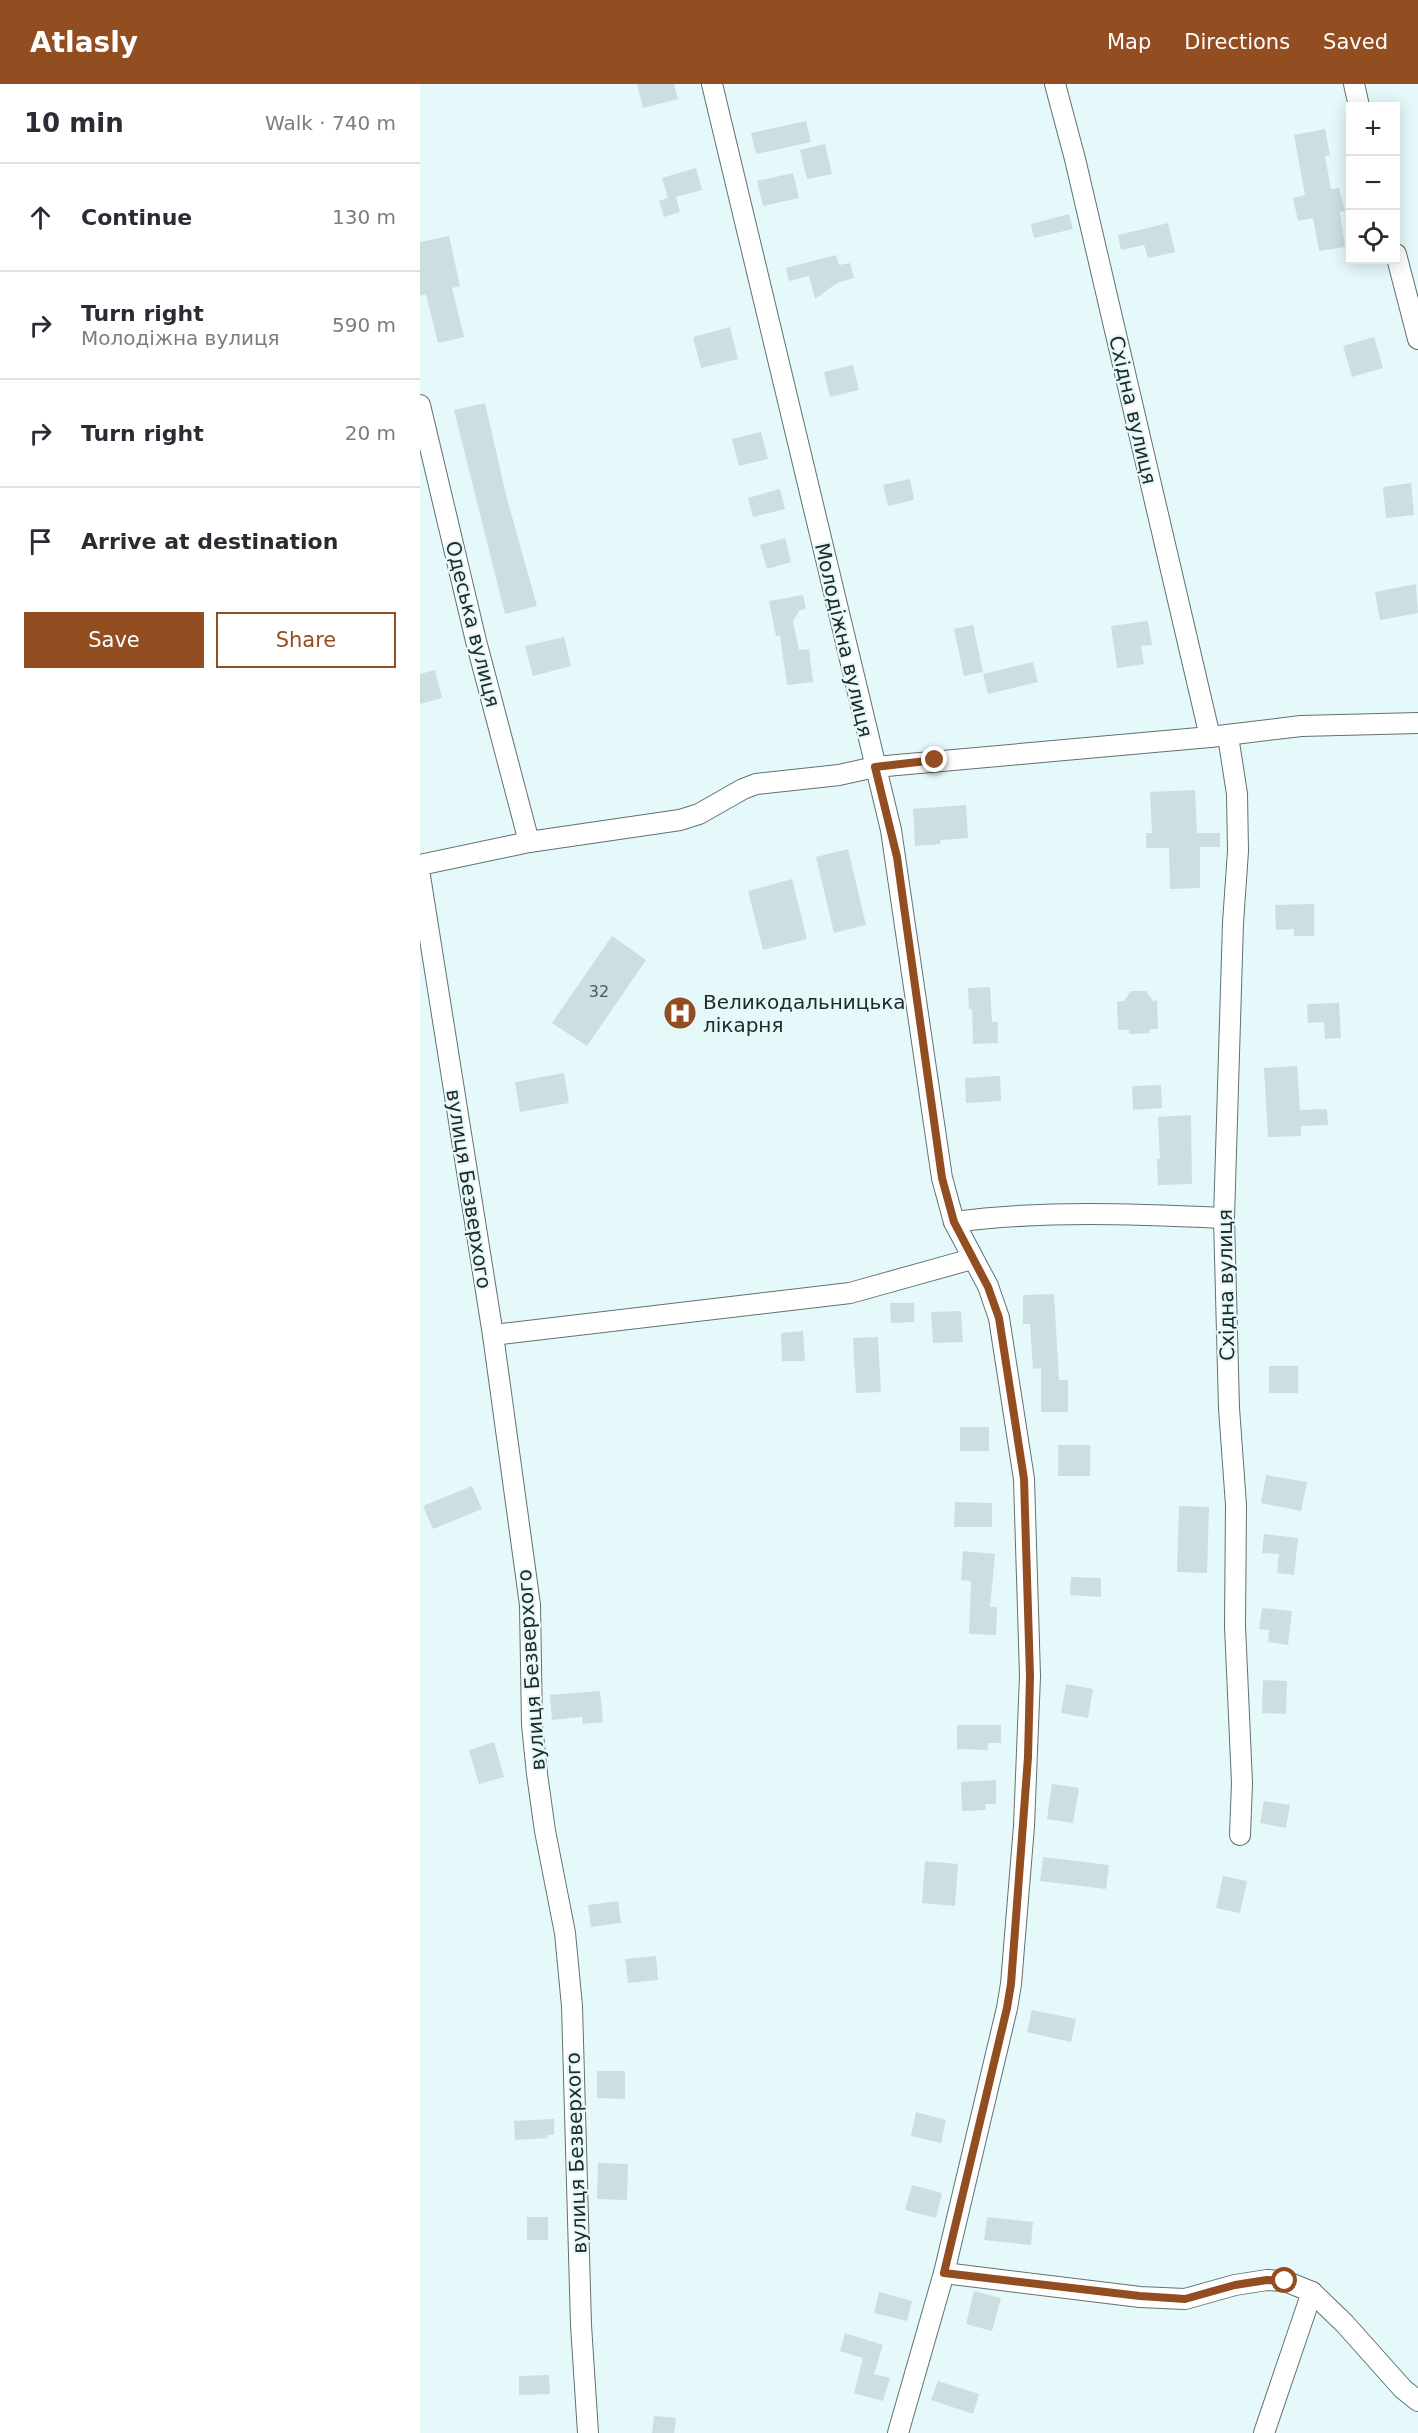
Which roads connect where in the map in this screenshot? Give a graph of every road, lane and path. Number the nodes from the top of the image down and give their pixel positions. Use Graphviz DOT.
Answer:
graph roads {
  1 [pos="712,84"];
  2 [pos="1055,84"];
  3 [pos="1354,84"];
  4 [pos="1358,102"];
  5 [pos="1398,264"];
  6 [pos="1418,339"];
  7 [pos="420,405"];
  8 [pos="1418,723"];
  9 [pos="1219,736"];
  10 [pos="875,767"];
  11 [pos="528,842"];
  12 [pos="420,865"];
  13 [pos="420,876"];
  14 [pos="1224,1218"];
  15 [pos="954,1222"];
  16 [pos="972,1259"];
  17 [pos="492,1335"];
  18 [pos="1240,1835"];
  19 [pos="944,2273"];
  20 [pos="1312,2292"];
  21 [pos="1418,2401"];
  22 [pos="588,2433"];
  23 [pos="898,2433"];
  24 [pos="1264,2433"];
  1 -- 10 [label="street, Молодіжна вулиця"];
  2 -- 9 [label="street, Східна вулиця"];
  3 -- 4 [label="street"];
  5 -- 6 [label="street"];
  7 -- 11 [label="street, Одеська вулиця"];
  8 -- 9 [label="street"];
  9 -- 10 [label="street"];
  9 -- 14 [label="street, Східна вулиця"];
  10 -- 11 [label="street"];
  10 -- 15 [label="street, Молодіжна вулиця"];
  11 -- 12 [label="street"];
  13 -- 17 [label="street, вулиця Безверхого"];
  14 -- 15 [label="street"];
  14 -- 18 [label="street, Східна вулиця"];
  15 -- 16 [label="street, Молодіжна вулиця"];
  16 -- 17 [label="street"];
  16 -- 19 [label="street, Молодіжна вулиця"];
  17 -- 22 [label="street, вулиця Безверхого"];
  19 -- 20 [label="street"];
  19 -- 23 [label="street, Молодіжна вулиця"];
  20 -- 21 [label="street"];
  20 -- 24 [label="street"];
}
